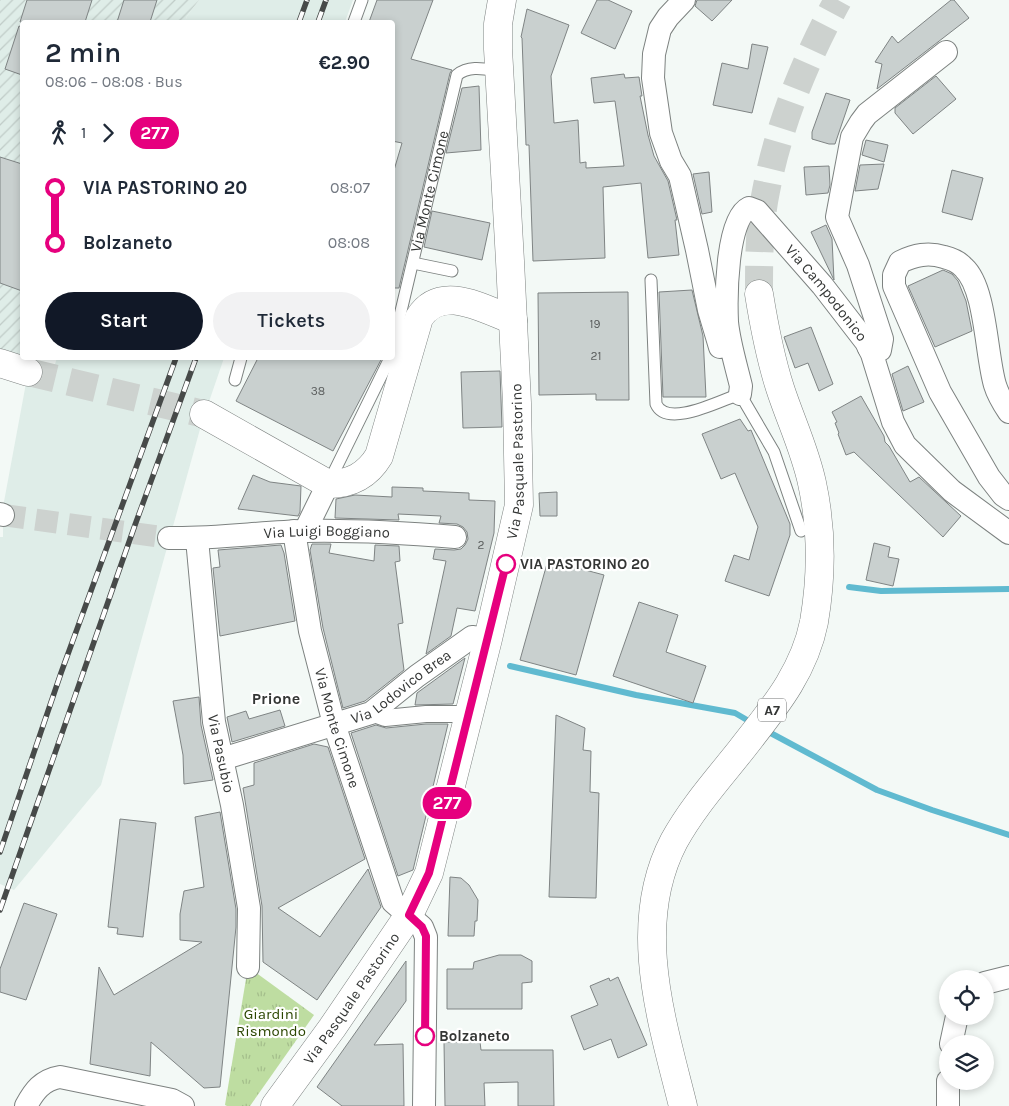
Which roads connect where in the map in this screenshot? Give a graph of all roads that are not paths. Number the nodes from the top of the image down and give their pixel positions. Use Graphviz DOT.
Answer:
graph roads {
  1 [pos="362,0"];
  2 [pos="502,0"];
  3 [pos="684,0"];
  4 [pos="355,20"];
  5 [pos="946,52"];
  6 [pos="499,71"];
  7 [pos="413,263"];
  8 [pos="452,270"];
  9 [pos="651,280"];
  10 [pos="759,294"];
  11 [pos="513,320"];
  12 [pos="395,337"];
  13 [pos="869,348"];
  14 [pos="240,360"];
  15 [pos="389,360"];
  16 [pos="0,363"];
  17 [pos="28,372"];
  18 [pos="235,380"];
  19 [pos="740,394"];
  20 [pos="1009,412"];
  21 [pos="204,414"];
  22 [pos="330,479"];
  23 [pos="1009,499"];
  24 [pos="300,531"];
  25 [pos="801,531"];
  26 [pos="1009,533"];
  27 [pos="455,537"];
  28 [pos="169,538"];
  29 [pos="197,538"];
  30 [pos="488,639"];
  31 [pos="371,713"];
  32 [pos="470,714"];
  33 [pos="334,724"];
  34 [pos="222,760"];
  35 [pos="409,915"];
  36 [pos="248,967"];
  37 [pos="1009,976"];
  38 [pos="994,980"];
  39 [pos="948,1090"];
  40 [pos="174,1104"];
  41 [pos="26,1106"];
  42 [pos="275,1106"];
  43 [pos="424,1106"];
  44 [pos="683,1106"];
  45 [pos="948,1106"];
  1 -- 4 [label="lane"];
  2 -- 6 [label="main road, Via Pasquale Pastorino"];
  3 -- 19 [label="street, Via Campodonico"];
  5 -- 13 [label="street"];
  6 -- 7 [label="lane, Via Monte Cimone"];
  6 -- 11 [label="main road, Via Pasquale Pastorino"];
  7 -- 8 [label="lane"];
  7 -- 12 [label="lane, Via Monte Cimone"];
  9 -- 19 [label="lane"];
  10 -- 44 [label="main road, A7"];
  11 -- 22 [label="main road"];
  11 -- 30 [label="main road, Via Pasquale Pastorino"];
  13 -- 19 [label="street, Via Campodonico"];
  13 -- 26 [label="street, Via Campodonico"];
  14 -- 18 [label="lane"];
  15 -- 22 [label="lane"];
  16 -- 17 [label="main road"];
  19 -- 25 [label="lane, Via Campodonico"];
  20 -- 23 [label="street"];
  21 -- 22 [label="main road"];
  22 -- 24 [label="street"];
  24 -- 27 [label="street, Via Luigi Boggiano"];
  24 -- 29 [label="street, Via Luigi Boggiano"];
  24 -- 33 [label="street, Via Monte Cimone"];
  28 -- 29 [label="street, Via Luigi Boggiano"];
  29 -- 34 [label="street, Via Pasubio"];
  30 -- 31 [label="street, Via Lodovico Brea"];
  30 -- 32 [label="main road, Via Pasquale Pastorino"];
  31 -- 32 [label="street"];
  31 -- 33 [label="street, Via Lodovico Brea"];
  32 -- 35 [label="main road, Via Pasquale Pastorino"];
  33 -- 34 [label="street, Via Lodovico Brea"];
  33 -- 35 [label="street, Via Monte Cimone"];
  34 -- 36 [label="street, Via Pasubio"];
  35 -- 42 [label="main road, Via Pasquale Pastorino"];
  35 -- 43 [label="street, Via Monte Cimone"];
  37 -- 38 [label="street"];
  39 -- 45 [label="street"];
  40 -- 41 [label="street"];
}
